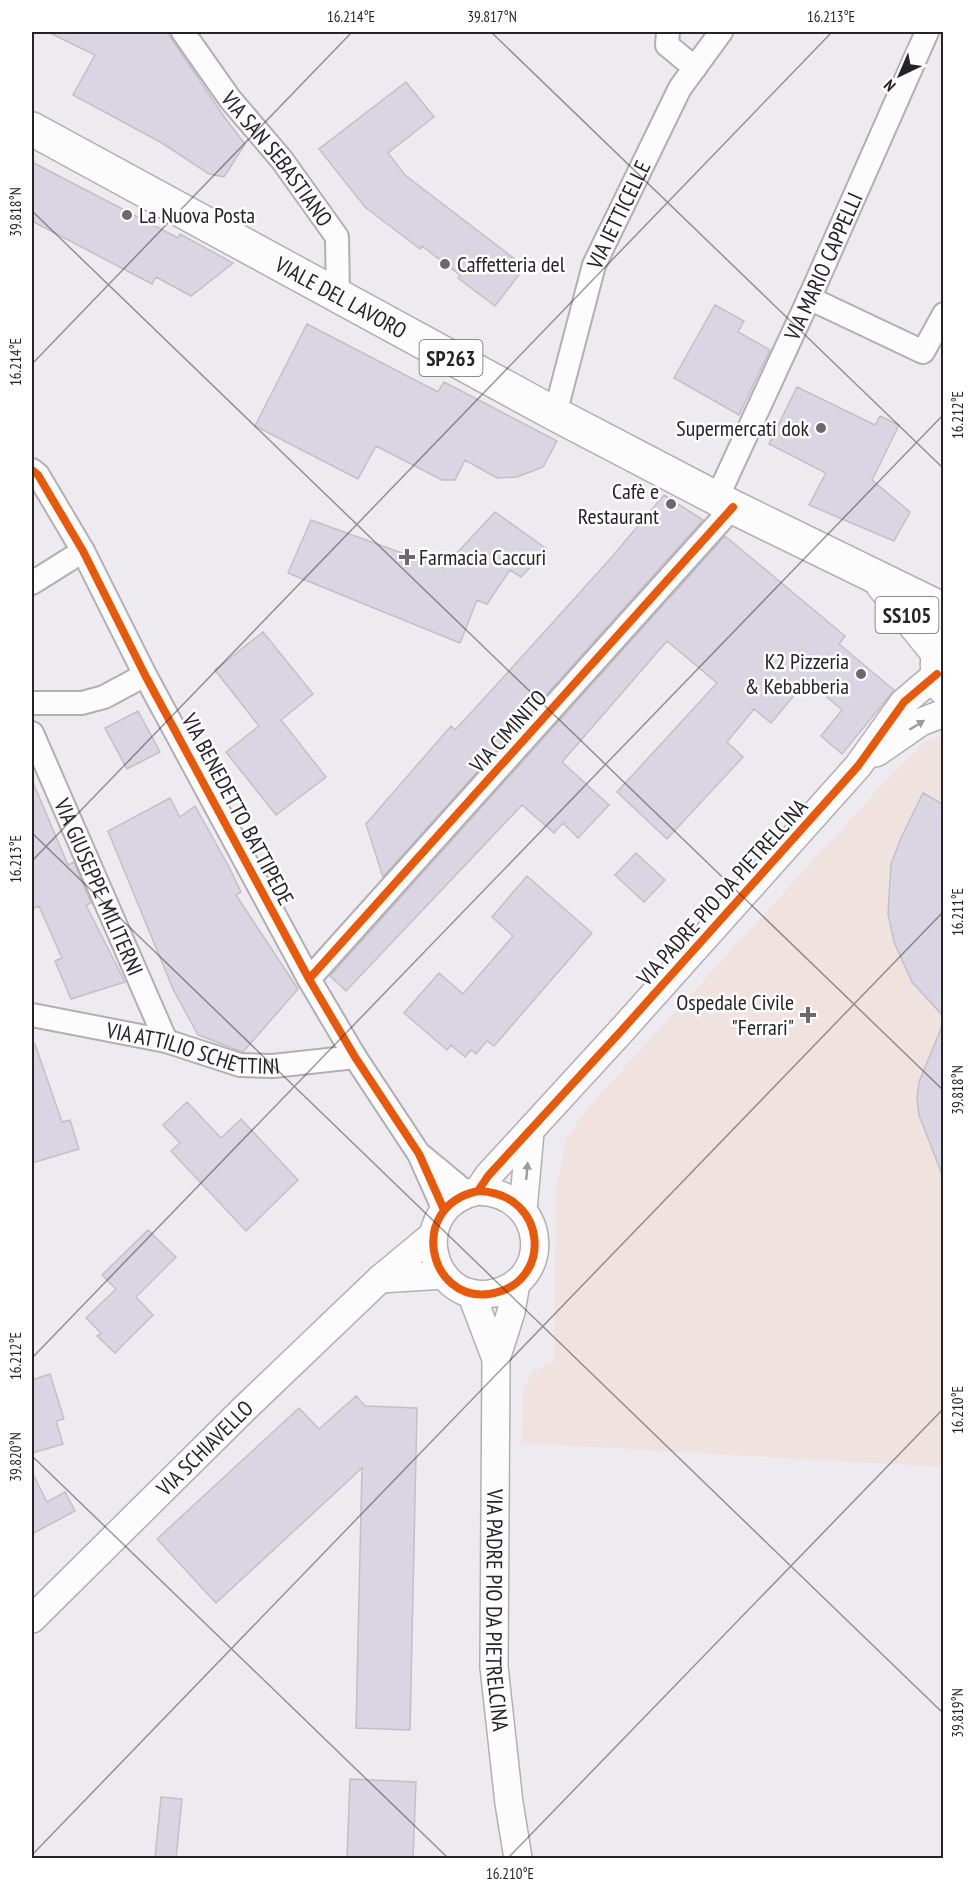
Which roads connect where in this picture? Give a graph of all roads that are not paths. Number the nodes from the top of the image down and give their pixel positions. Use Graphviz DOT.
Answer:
graph roads {
  1 [pos="183,32"];
  2 [pos="668,32"];
  3 [pos="721,32"];
  4 [pos="927,32"];
  5 [pos="695,68"];
  6 [pos="32,129"];
  7 [pos="338,296"];
  8 [pos="809,298"];
  9 [pos="944,314"];
  10 [pos="555,414"];
  11 [pos="35,473"];
  12 [pos="725,502"];
  13 [pos="83,551"];
  14 [pos="877,576"];
  15 [pos="32,583"];
  16 [pos="944,610"];
  17 [pos="940,664"];
  18 [pos="145,675"];
  19 [pos="32,703"];
  20 [pos="944,713"];
  21 [pos="32,733"];
  22 [pos="858,766"];
  23 [pos="309,980"];
  24 [pos="32,1014"];
  25 [pos="166,1041"];
  26 [pos="355,1057"];
  27 [pos="530,1132"];
  28 [pos="419,1154"];
  29 [pos="473,1192"];
  30 [pos="444,1210"];
  31 [pos="524,1210"];
  32 [pos="433,1235"];
  33 [pos="444,1275"];
  34 [pos="380,1279"];
  35 [pos="516,1283"];
  36 [pos="471,1293"];
  37 [pos="496,1359"];
  38 [pos="32,1619"];
  39 [pos="518,1858"];
  1 -- 7 [label="street, VIA SAN SEBASTIANO"];
  2 -- 5 [label="street"];
  3 -- 5 [label="street, VIA IETTICELLE"];
  4 -- 8 [label="street, VIA MARIO CAPPELLI"];
  5 -- 10 [label="street, VIA IETTICELLE"];
  6 -- 7 [label="main road, VIALE DEL LAVORO / SP263"];
  7 -- 10 [label="main road, VIALE DEL LAVORO / SP263"];
  8 -- 9 [label="street"];
  8 -- 12 [label="street, VIA MARIO CAPPELLI"];
  10 -- 12 [label="main road, VIALE DEL LAVORO / SP263"];
  11 -- 13 [label="street, VIA BENEDETTO BATTIPEDE"];
  12 -- 14 [label="main road, VIALE DEL LAVORO / SP263"];
  12 -- 23 [label="street, VIA CIMINITO"];
  13 -- 15 [label="street"];
  13 -- 18 [label="street, VIA BENEDETTO BATTIPEDE"];
  14 -- 16 [label="main road, VIALE DEL LAVORO / SS105"];
  14 -- 17 [label="main road, VIALE DEL LAVORO / SS105"];
  17 -- 22 [label="street, VIA PADRE PIO DA PIETRELCINA"];
  18 -- 19 [label="street"];
  18 -- 23 [label="street, VIA BENEDETTO BATTIPEDE"];
  22 -- 20 [label="street, VIA PADRE PIO DA PIETRELCINA, one-way"];
  21 -- 25 [label="street, VIA GIUSEPPE MILITERNI"];
  22 -- 27 [label="street, VIA PADRE PIO DA PIETRELCINA"];
  23 -- 26 [label="street, VIA BENEDETTO BATTIPEDE"];
  24 -- 25 [label="street, VIA ATTILIO SCHETTINI"];
  25 -- 26 [label="street, VIA ATTILIO SCHETTINI"];
  26 -- 28 [label="street, VIA BENEDETTO BATTIPEDE"];
  27 -- 29 [label="street, VIA PADRE PIO DA PIETRELCINA"];
  31 -- 27 [label="street, one-way"];
  28 -- 29 [label="street"];
  28 -- 30 [label="street"];
  29 -- 30 [label="street"];
  29 -- 31 [label="street"];
  30 -- 32 [label="street"];
  31 -- 35 [label="street"];
  32 -- 33 [label="street"];
  32 -- 34 [label="street, VIA SCHIAVELLO"];
  33 -- 34 [label="street"];
  33 -- 36 [label="street"];
  34 -- 38 [label="street, VIA SCHIAVELLO"];
  35 -- 36 [label="street"];
  35 -- 37 [label="street"];
  36 -- 37 [label="street"];
  37 -- 39 [label="street, VIA PADRE PIO DA PIETRELCINA"];
}
